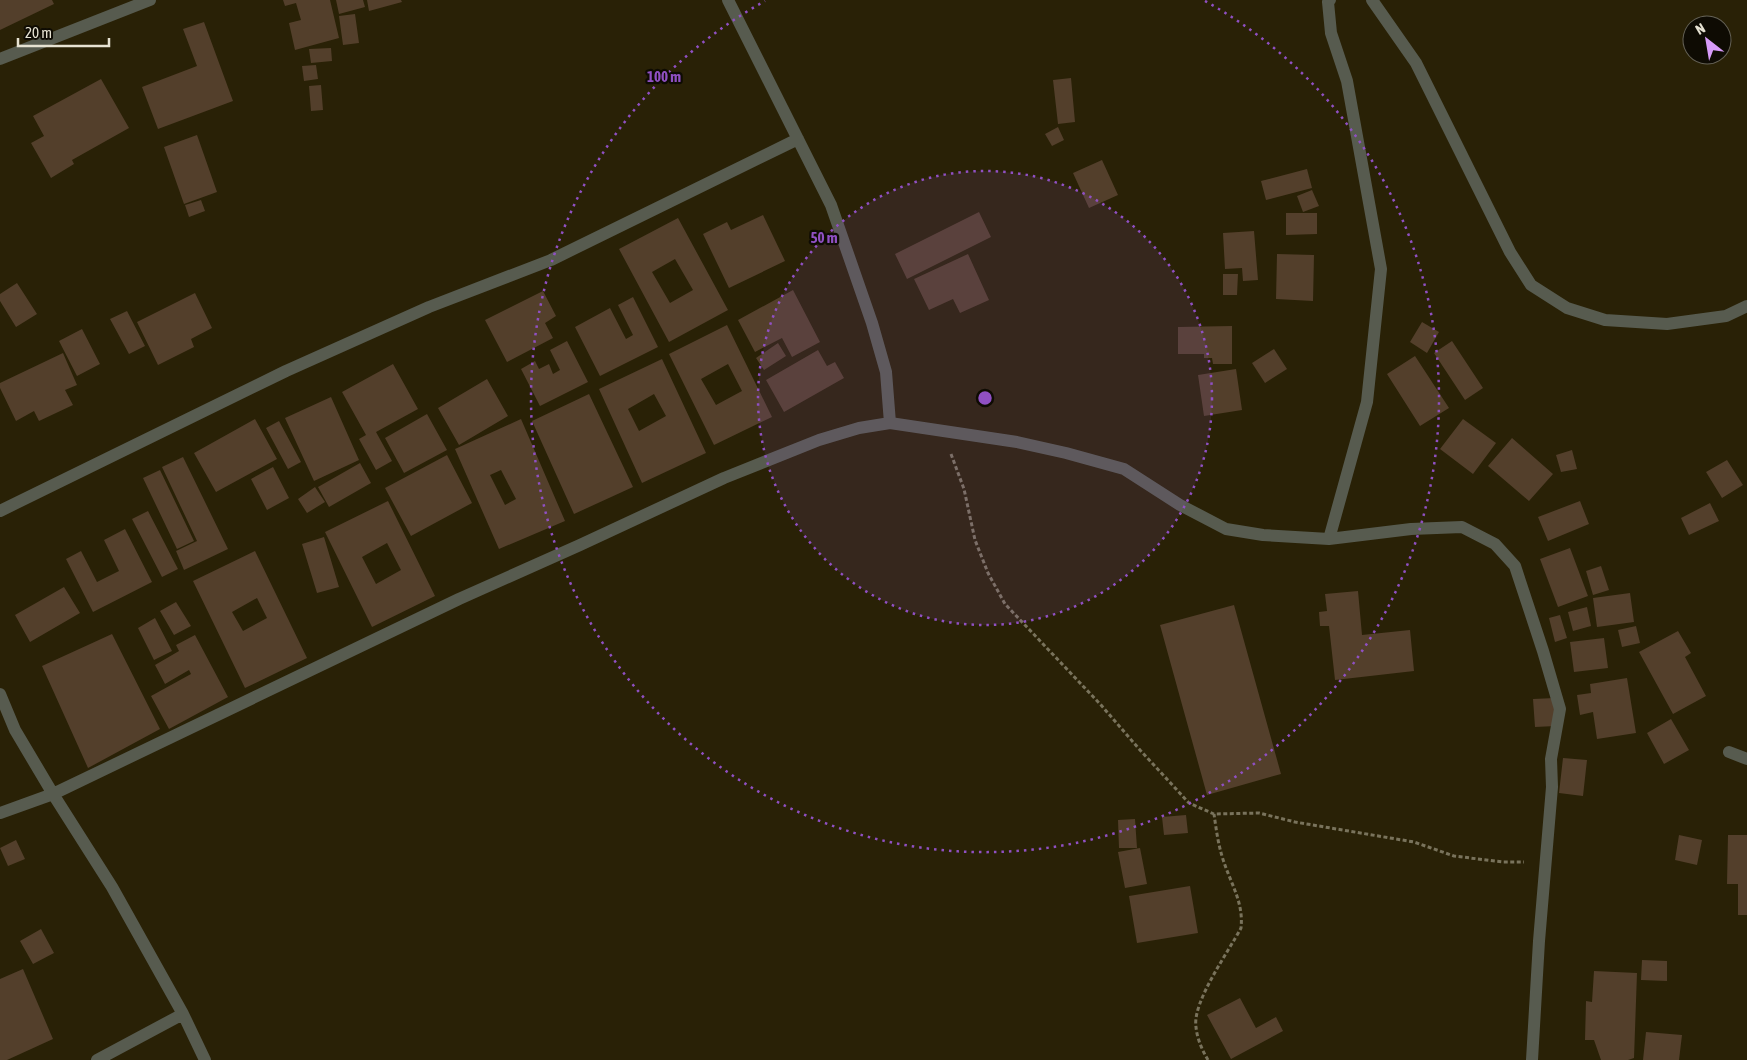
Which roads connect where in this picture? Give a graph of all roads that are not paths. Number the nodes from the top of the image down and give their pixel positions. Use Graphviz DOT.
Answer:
graph roads {
  1 [pos="150,0"];
  2 [pos="728,0"];
  3 [pos="1330,0"];
  4 [pos="1372,0"];
  5 [pos="0,59"];
  6 [pos="798,139"];
  7 [pos="1747,306"];
  8 [pos="890,423"];
  9 [pos="0,511"];
  10 [pos="1329,539"];
  11 [pos="0,694"];
  12 [pos="1729,752"];
  13 [pos="1747,759"];
  14 [pos="53,794"];
  15 [pos="0,813"];
  16 [pos="183,1014"];
  17 [pos="96,1060"];
  18 [pos="205,1060"];
  19 [pos="1532,1060"];
  1 -- 5 [label="street"];
  2 -- 6 [label="street"];
  3 -- 10 [label="street"];
  4 -- 7 [label="street"];
  6 -- 8 [label="street"];
  6 -- 9 [label="street"];
  8 -- 10 [label="street"];
  8 -- 14 [label="street"];
  10 -- 19 [label="street"];
  11 -- 14 [label="street"];
  12 -- 13 [label="street"];
  14 -- 15 [label="street"];
  14 -- 16 [label="street"];
  16 -- 17 [label="street"];
  16 -- 18 [label="street"];
}
